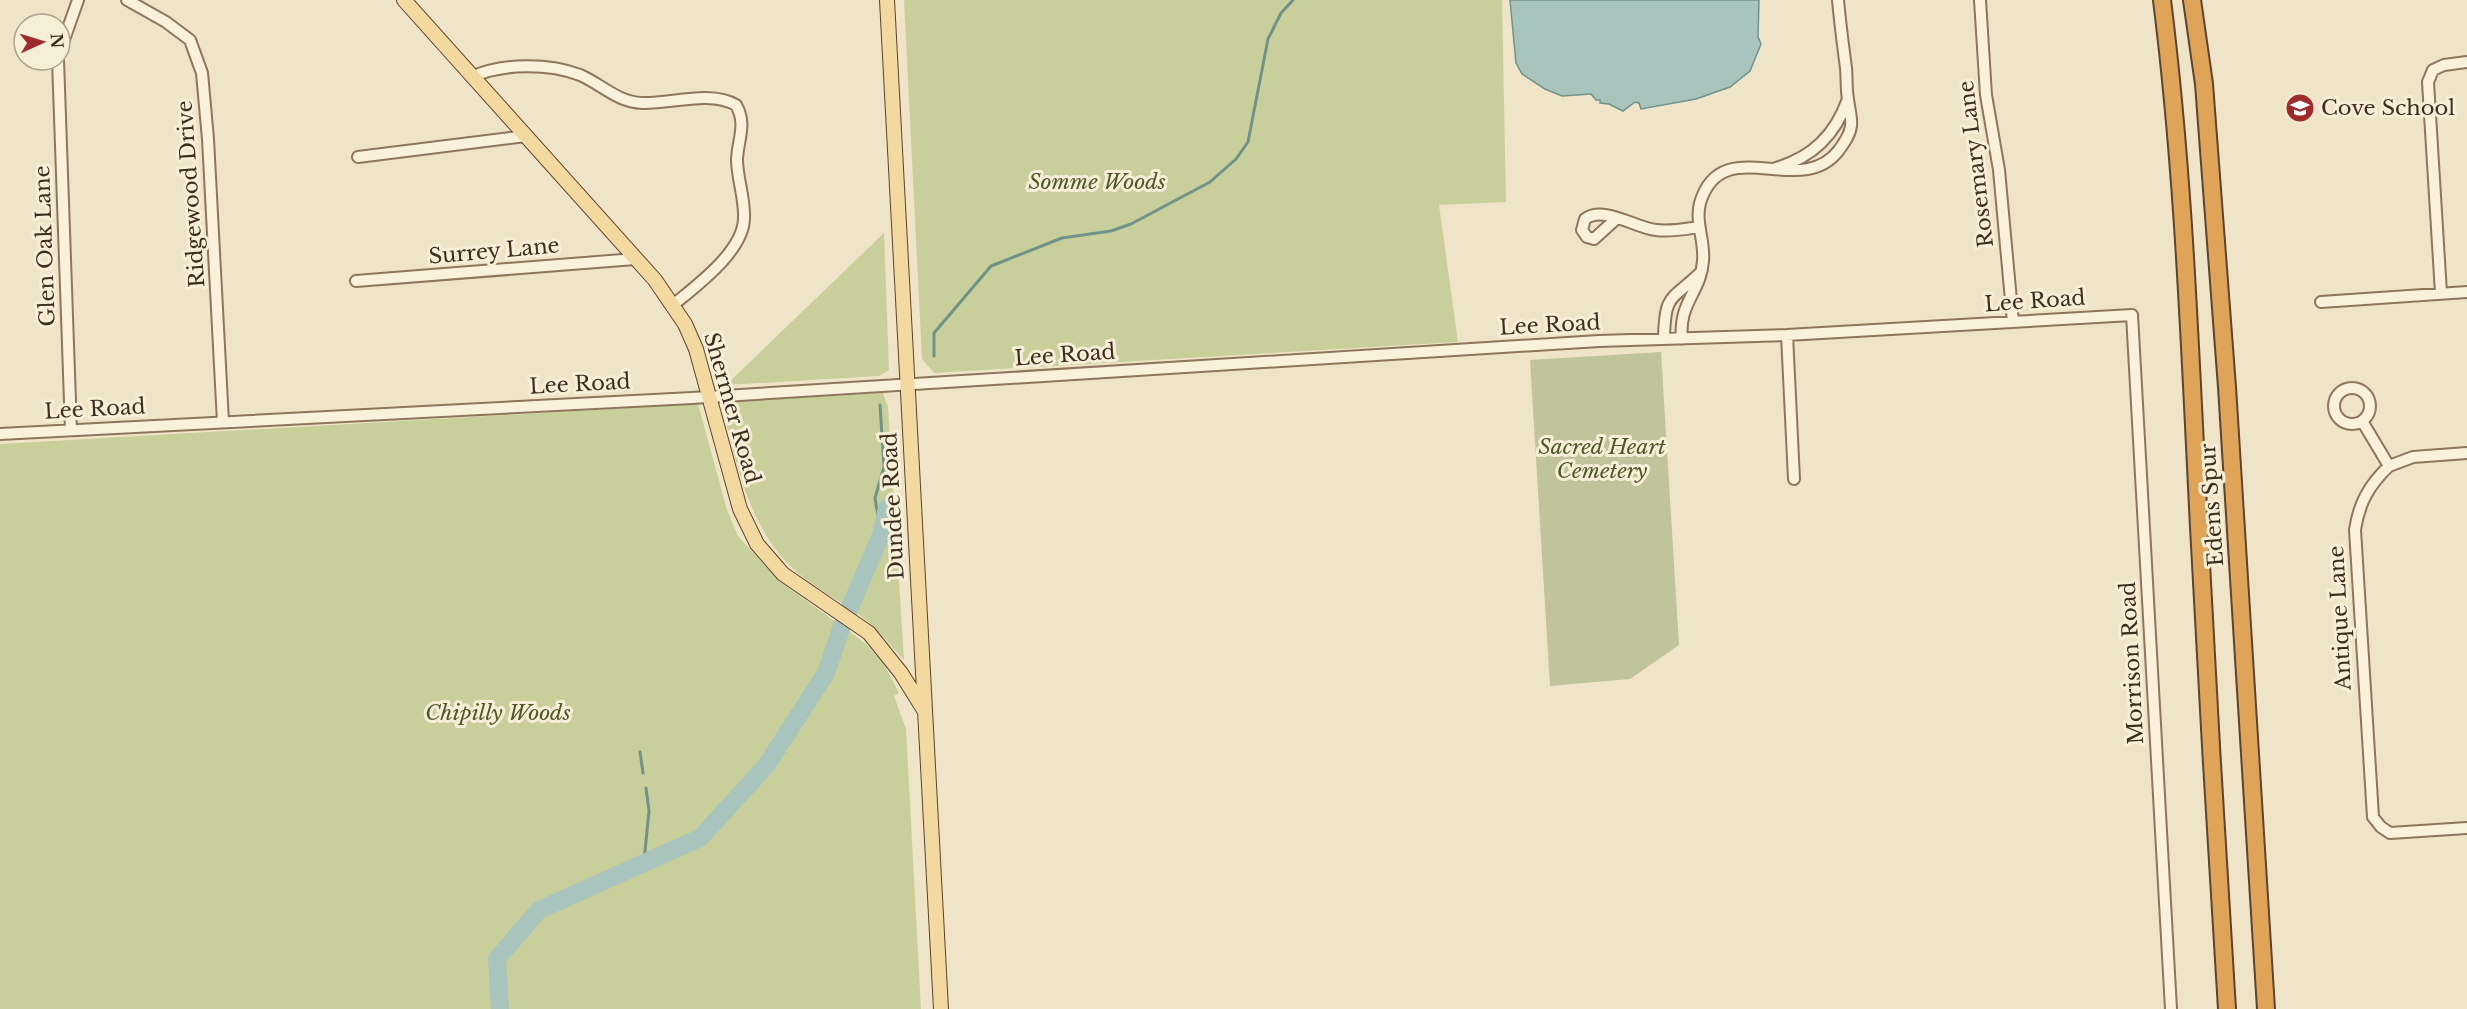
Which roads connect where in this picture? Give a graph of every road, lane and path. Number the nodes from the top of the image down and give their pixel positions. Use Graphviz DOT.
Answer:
graph roads {
  1 [pos="78,0"];
  2 [pos="127,0"];
  3 [pos="404,0"];
  4 [pos="887,0"];
  5 [pos="1838,0"];
  6 [pos="1980,0"];
  7 [pos="2162,0"];
  8 [pos="2192,0"];
  9 [pos="72,17"];
  10 [pos="2467,62"];
  11 [pos="58,72"];
  12 [pos="472,77"];
  13 [pos="1848,99"];
  14 [pos="526,136"];
  15 [pos="358,156"];
  16 [pos="1776,168"];
  17 [pos="1616,219"];
  18 [pos="1698,227"];
  19 [pos="635,259"];
  20 [pos="1702,271"];
  21 [pos="356,282"];
  22 [pos="2467,292"];
  23 [pos="2441,293"];
  24 [pos="2321,302"];
  25 [pos="673,305"];
  26 [pos="2132,315"];
  27 [pos="2013,322"];
  28 [pos="1786,335"];
  29 [pos="1664,338"];
  30 [pos="1682,339"];
  31 [pos="907,384"];
  32 [pos="710,397"];
  33 [pos="2362,421"];
  34 [pos="223,422"];
  35 [pos="71,430"];
  36 [pos="0,434"];
  37 [pos="2467,453"];
  38 [pos="2389,466"];
  39 [pos="1794,479"];
  40 [pos="925,711"];
  41 [pos="2467,828"];
  42 [pos="941,1009"];
  43 [pos="2171,1009"];
  44 [pos="2227,1009"];
  45 [pos="2266,1009"];
  1 -- 9 [label="street"];
  2 -- 34 [label="street, Ridgewood Drive"];
  3 -- 12 [label="main road, Shermer Road"];
  4 -- 31 [label="main road, Dundee Road"];
  5 -- 13 [label="street"];
  6 -- 27 [label="street, Rosemary Lane"];
  7 -- 44 [label="highway, Edens Spur"];
  8 -- 45 [label="highway, Edens Spur"];
  10 -- 23 [label="street"];
  11 -- 35 [label="street, Glen Oak Lane"];
  12 -- 14 [label="main road, Shermer Road"];
  12 -- 25 [label="street"];
  13 -- 16 [label="street"];
  13 -- 16 [label="street"];
  14 -- 15 [label="street"];
  14 -- 19 [label="main road, Shermer Road"];
  16 -- 18 [label="street"];
  17 -- 18 [label="street"];
  18 -- 20 [label="street"];
  19 -- 21 [label="street, Surrey Lane"];
  19 -- 25 [label="main road, Shermer Road"];
  20 -- 29 [label="street"];
  20 -- 30 [label="street"];
  22 -- 23 [label="street"];
  23 -- 24 [label="street"];
  25 -- 32 [label="main road, Shermer Road"];
  26 -- 27 [label="street, Lee Road"];
  26 -- 43 [label="street, Morrison Road"];
  27 -- 28 [label="street, Lee Road"];
  28 -- 30 [label="street, Lee Road"];
  28 -- 39 [label="street"];
  29 -- 30 [label="street, Lee Road"];
  29 -- 31 [label="street, Lee Road"];
  31 -- 32 [label="street, Lee Road"];
  31 -- 40 [label="main road, Dundee Road"];
  32 -- 34 [label="street, Lee Road"];
  32 -- 40 [label="main road, Shermer Road"];
  33 -- 38 [label="street"];
  34 -- 35 [label="street, Lee Road"];
  35 -- 36 [label="street, Lee Road"];
  37 -- 38 [label="street"];
  38 -- 41 [label="street, Antique Lane"];
  40 -- 42 [label="main road, Dundee Road"];
}
